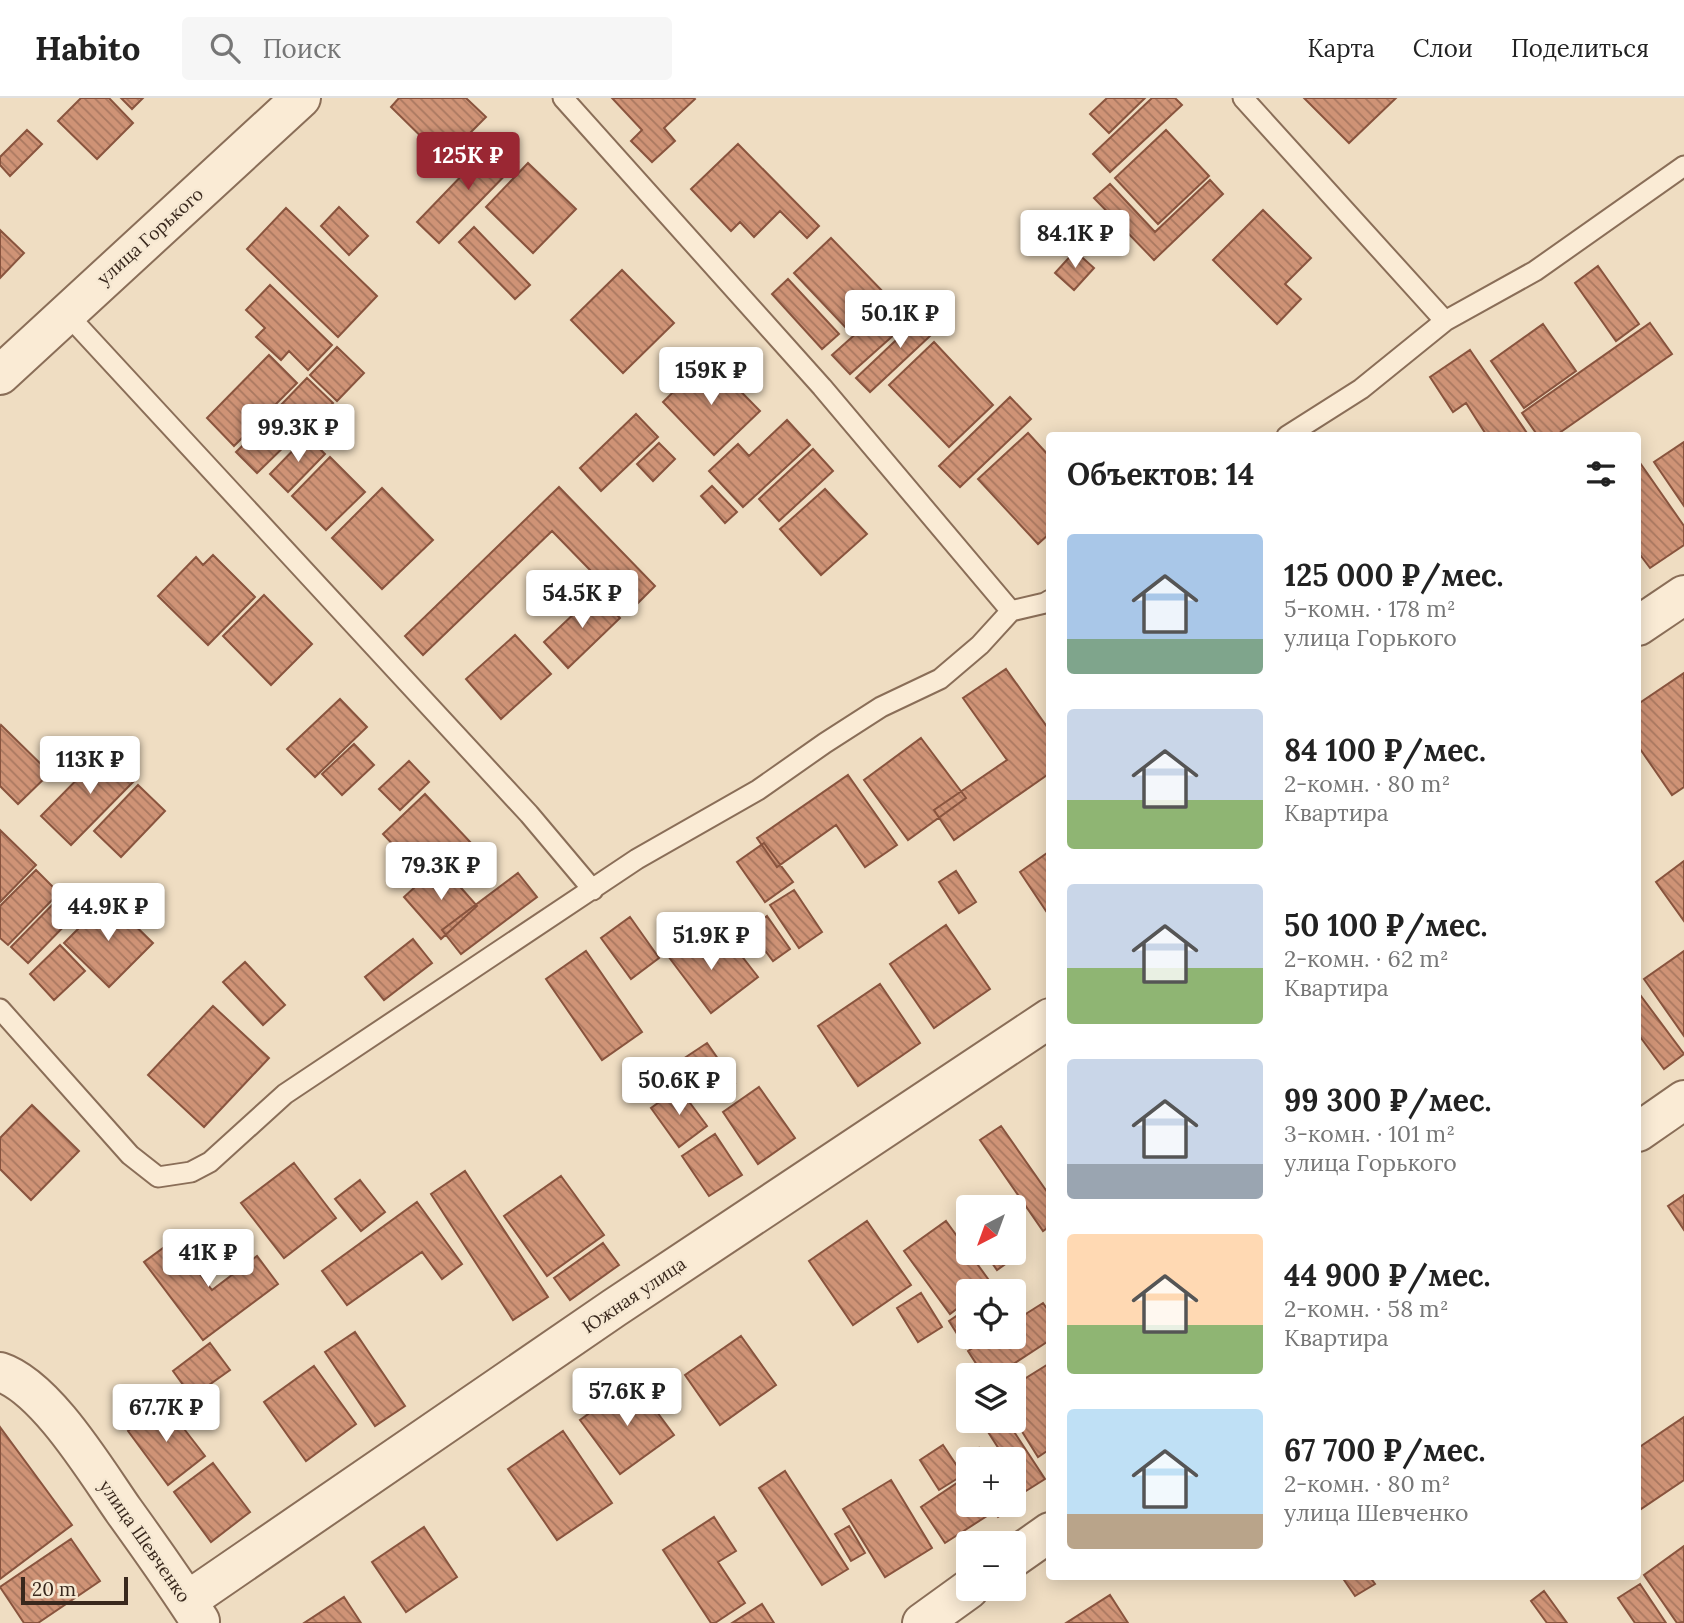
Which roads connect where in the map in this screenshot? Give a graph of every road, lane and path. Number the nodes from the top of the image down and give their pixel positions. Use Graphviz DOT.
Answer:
graph roads {
  1 [pos="301,98"];
  2 [pos="563,98"];
  3 [pos="1243,98"];
  4 [pos="1684,166"];
  5 [pos="66,313"];
  6 [pos="1446,321"];
  7 [pos="0,375"];
  8 [pos="1293,432"];
  9 [pos="1684,595"];
  10 [pos="1046,602"];
  11 [pos="1011,611"];
  12 [pos="1641,624"];
  13 [pos="593,890"];
  14 [pos="0,1009"];
  15 [pos="1046,1021"];
  16 [pos="1684,1101"];
  17 [pos="1641,1130"];
  18 [pos="0,1372"];
  19 [pos="1046,1535"];
  20 [pos="1026,1549"];
  21 [pos="956,1598"];
  22 [pos="194,1612"];
  23 [pos="922,1623"];
  1 -- 5 [label="street, улица Горького"];
  2 -- 11 [label="lane"];
  3 -- 6 [label="lane"];
  4 -- 6 [label="lane"];
  5 -- 7 [label="street, улица Горького"];
  5 -- 13 [label="lane"];
  6 -- 8 [label="lane"];
  9 -- 12 [label="street"];
  10 -- 11 [label="lane"];
  11 -- 13 [label="lane"];
  13 -- 14 [label="lane"];
  15 -- 22 [label="street, Южная улица"];
  16 -- 17 [label="street"];
  18 -- 22 [label="street, улица Шевченко"];
  19 -- 20 [label="street"];
  21 -- 23 [label="street"];
}
